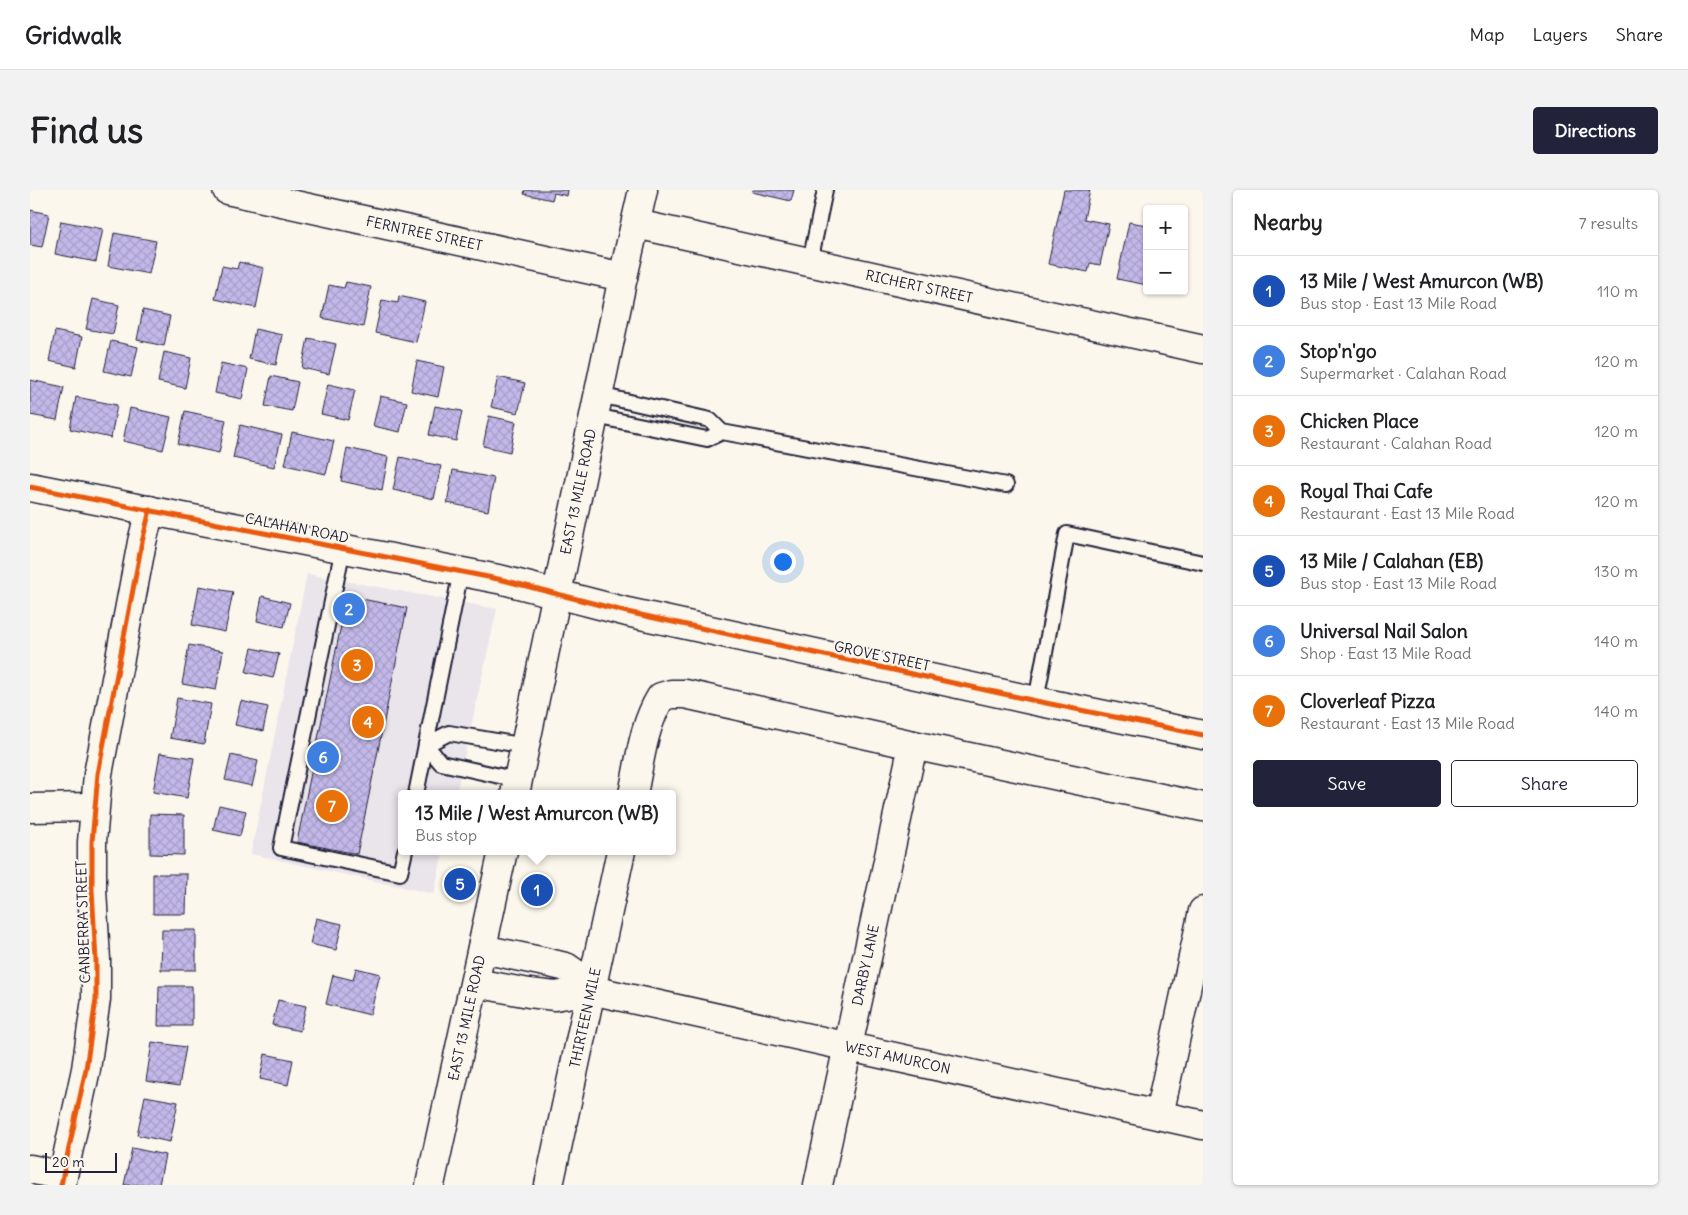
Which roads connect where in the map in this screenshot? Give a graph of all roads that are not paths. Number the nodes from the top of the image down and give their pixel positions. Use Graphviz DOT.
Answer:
graph roads {
  1 [pos="227,190"];
  2 [pos="643,190"];
  3 [pos="825,190"];
  4 [pos="636,224"];
  5 [pos="810,262"];
  6 [pos="623,277"];
  7 [pos="1203,349"];
  8 [pos="597,405"];
  9 [pos="722,432"];
  10 [pos="1006,485"];
  11 [pos="30,487"];
  12 [pos="150,510"];
  13 [pos="343,548"];
  14 [pos="1203,563"];
  15 [pos="461,572"];
  16 [pos="558,593"];
  17 [pos="1036,702"];
  18 [pos="1203,735"];
  19 [pos="426,745"];
  20 [pos="526,746"];
  21 [pos="913,746"];
  22 [pos="517,787"];
  23 [pos="417,790"];
  24 [pos="634,790"];
  25 [pos="94,807"];
  26 [pos="1203,807"];
  27 [pos="30,808"];
  28 [pos="404,855"];
  29 [pos="502,855"];
  30 [pos="620,855"];
  31 [pos="1203,911"];
  32 [pos="482,948"];
  33 [pos="475,983"];
  34 [pos="591,990"];
  35 [pos="849,1046"];
  36 [pos="1159,1115"];
  37 [pos="1203,1125"];
  38 [pos="30,1170"];
  39 [pos="62,1181"];
  40 [pos="430,1185"];
  41 [pos="549,1185"];
  42 [pos="818,1185"];
  1 -- 6 [label="street, FERNTREE STREET"];
  2 -- 4 [label="street, EAST 13 MILE ROAD"];
  3 -- 5 [label="lane"];
  4 -- 5 [label="street, RICHERT STREET"];
  4 -- 6 [label="street, EAST 13 MILE ROAD"];
  5 -- 7 [label="street, RICHERT STREET"];
  6 -- 8 [label="street, EAST 13 MILE ROAD"];
  8 -- 9 [label="lane"];
  8 -- 9 [label="lane"];
  8 -- 16 [label="street, EAST 13 MILE ROAD"];
  9 -- 10 [label="lane"];
  11 -- 12 [label="street, CALAHAN ROAD"];
  12 -- 13 [label="street, CALAHAN ROAD"];
  12 -- 25 [label="street, CANBERRA STREET"];
  13 -- 15 [label="street, CALAHAN ROAD"];
  13 -- 28 [label="lane"];
  14 -- 17 [label="lane"];
  15 -- 16 [label="street, CALAHAN ROAD"];
  15 -- 19 [label="lane"];
  16 -- 17 [label="street, GROVE STREET"];
  16 -- 20 [label="street, EAST 13 MILE ROAD"];
  17 -- 18 [label="street, GROVE STREET"];
  19 -- 20 [label="lane"];
  19 -- 22 [label="lane"];
  19 -- 23 [label="lane"];
  20 -- 22 [label="street, EAST 13 MILE ROAD"];
  21 -- 24 [label="street"];
  21 -- 26 [label="street"];
  21 -- 35 [label="street, DARBY LANE"];
  25 -- 27 [label="street"];
  25 -- 39 [label="street, CANBERRA STREET"];
  29 -- 32 [label="street, EAST 13 MILE ROAD"];
  30 -- 34 [label="street, THIRTEEN MILE"];
  31 -- 36 [label="street"];
  32 -- 33 [label="street, EAST 13 MILE ROAD"];
  32 -- 34 [label="street"];
  33 -- 34 [label="street, WEST AMURCON"];
  33 -- 40 [label="street, EAST 13 MILE ROAD"];
  34 -- 35 [label="street, WEST AMURCON"];
  34 -- 41 [label="street, THIRTEEN MILE"];
  35 -- 36 [label="street, WEST AMURCON"];
  35 -- 42 [label="street, DARBY LANE"];
  36 -- 37 [label="street, WEST AMURCON"];
  38 -- 39 [label="street"];
}
